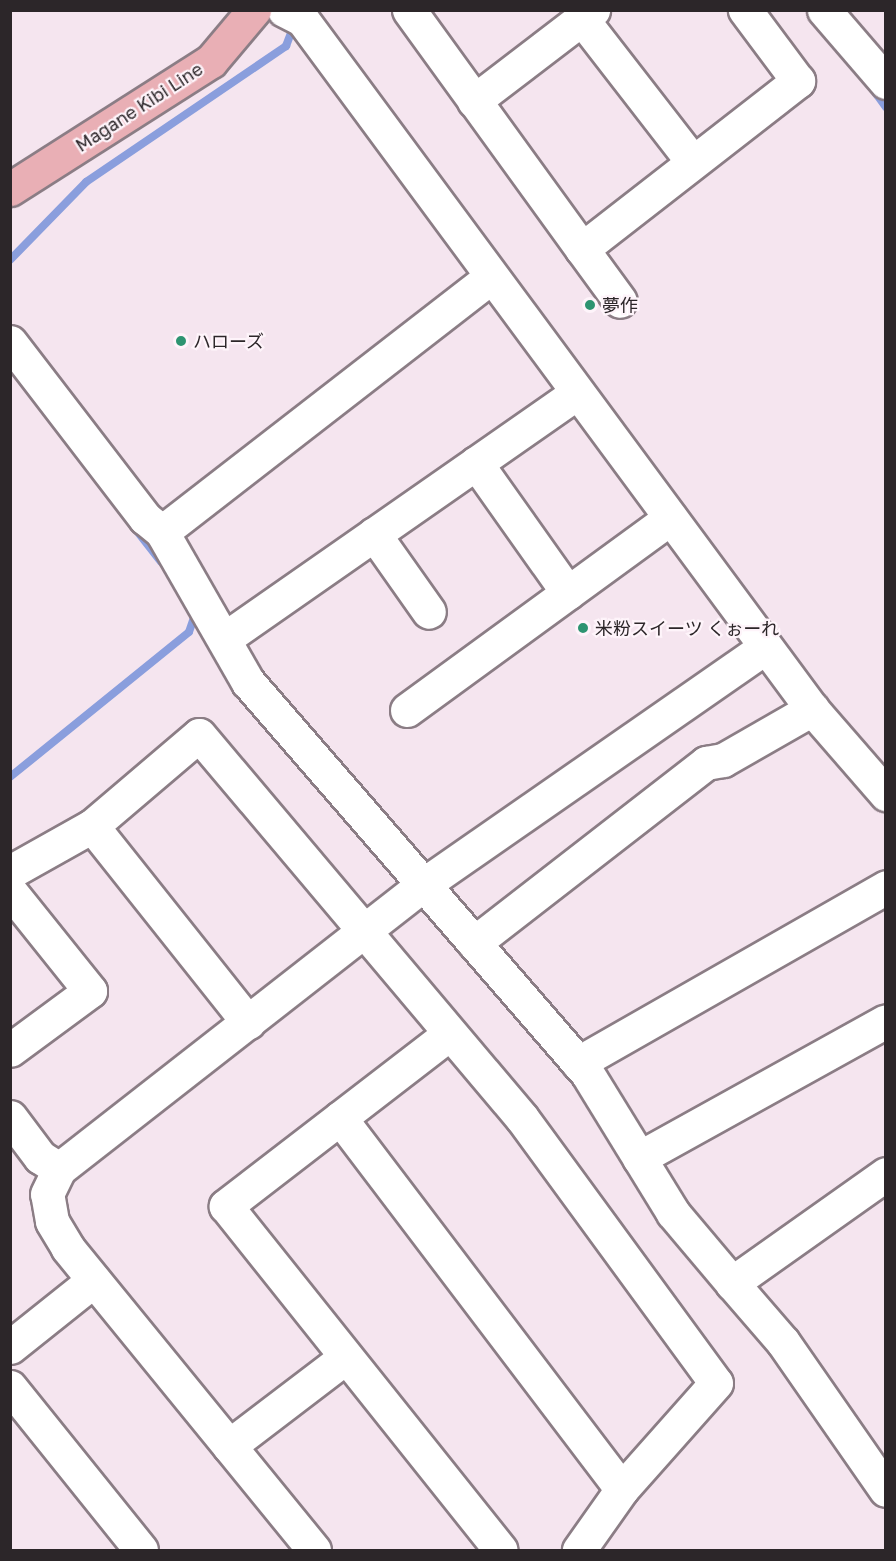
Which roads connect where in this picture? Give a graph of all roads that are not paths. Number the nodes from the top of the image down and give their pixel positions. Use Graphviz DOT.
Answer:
graph roads {
  1 [pos="254,10"];
  2 [pos="409,10"];
  3 [pos="746,10"];
  4 [pos="824,10"];
  5 [pos="298,15"];
  6 [pos="588,15"];
  7 [pos="885,82"];
  8 [pos="474,101"];
  9 [pos="693,162"];
  10 [pos="10,189"];
  11 [pos="582,249"];
  12 [pos="491,277"];
  13 [pos="620,301"];
  14 [pos="10,342"];
  15 [pos="577,393"];
  16 [pos="476,463"];
  17 [pos="670,518"];
  18 [pos="162,532"];
  19 [pos="374,534"];
  20 [pos="568,593"];
  21 [pos="429,612"];
  22 [pos="224,639"];
  23 [pos="766,647"];
  24 [pos="812,709"];
  25 [pos="407,710"];
  26 [pos="885,794"];
  27 [pos="92,826"];
  28 [pos="10,872"];
  29 [pos="423,885"];
  30 [pos="885,887"];
  31 [pos="10,891"];
  32 [pos="361,933"];
  33 [pos="474,943"];
  34 [pos="885,1021"];
  35 [pos="248,1022"];
  36 [pos="449,1034"];
  37 [pos="10,1050"];
  38 [pos="578,1063"];
  39 [pos="10,1117"];
  40 [pos="340,1118"];
  41 [pos="639,1158"];
  42 [pos="59,1169"];
  43 [pos="885,1174"];
  44 [pos="94,1280"];
  45 [pos="732,1283"];
  46 [pos="10,1347"];
  47 [pos="346,1357"];
  48 [pos="10,1387"];
  49 [pos="229,1446"];
  50 [pos="622,1489"];
  51 [pos="885,1490"];
  52 [pos="141,1551"];
  53 [pos="314,1551"];
  54 [pos="501,1551"];
  55 [pos="579,1551"];
  1 -- 10 [label="main road, Magane Kibi Line"];
  2 -- 8 [label="street"];
  3 -- 9 [label="street"];
  4 -- 7 [label="street"];
  5 -- 12 [label="street"];
  6 -- 8 [label="street"];
  6 -- 9 [label="street"];
  8 -- 11 [label="street"];
  9 -- 11 [label="street"];
  11 -- 13 [label="street"];
  12 -- 15 [label="street"];
  12 -- 18 [label="street"];
  14 -- 18 [label="street"];
  15 -- 16 [label="street"];
  15 -- 17 [label="street"];
  16 -- 19 [label="street"];
  16 -- 20 [label="street"];
  17 -- 20 [label="street"];
  17 -- 23 [label="street"];
  18 -- 22 [label="street"];
  19 -- 21 [label="street"];
  19 -- 22 [label="street"];
  20 -- 25 [label="street"];
  22 -- 29 [label="street"];
  23 -- 24 [label="street"];
  23 -- 29 [label="street"];
  24 -- 26 [label="street"];
  24 -- 33 [label="street"];
  27 -- 28 [label="street"];
  27 -- 32 [label="street"];
  27 -- 35 [label="street"];
  29 -- 32 [label="street"];
  29 -- 33 [label="street"];
  30 -- 38 [label="street"];
  31 -- 37 [label="street"];
  32 -- 35 [label="street"];
  32 -- 36 [label="street"];
  33 -- 38 [label="street"];
  34 -- 41 [label="street"];
  35 -- 42 [label="street"];
  36 -- 40 [label="street"];
  36 -- 50 [label="street"];
  38 -- 41 [label="street"];
  39 -- 42 [label="street"];
  40 -- 47 [label="street"];
  40 -- 50 [label="street"];
  41 -- 45 [label="street"];
  42 -- 44 [label="street"];
  43 -- 45 [label="street"];
  44 -- 46 [label="street"];
  44 -- 49 [label="street"];
  45 -- 51 [label="street"];
  47 -- 49 [label="street"];
  47 -- 54 [label="street"];
  48 -- 52 [label="street"];
  49 -- 53 [label="street"];
  50 -- 55 [label="street"];
}
